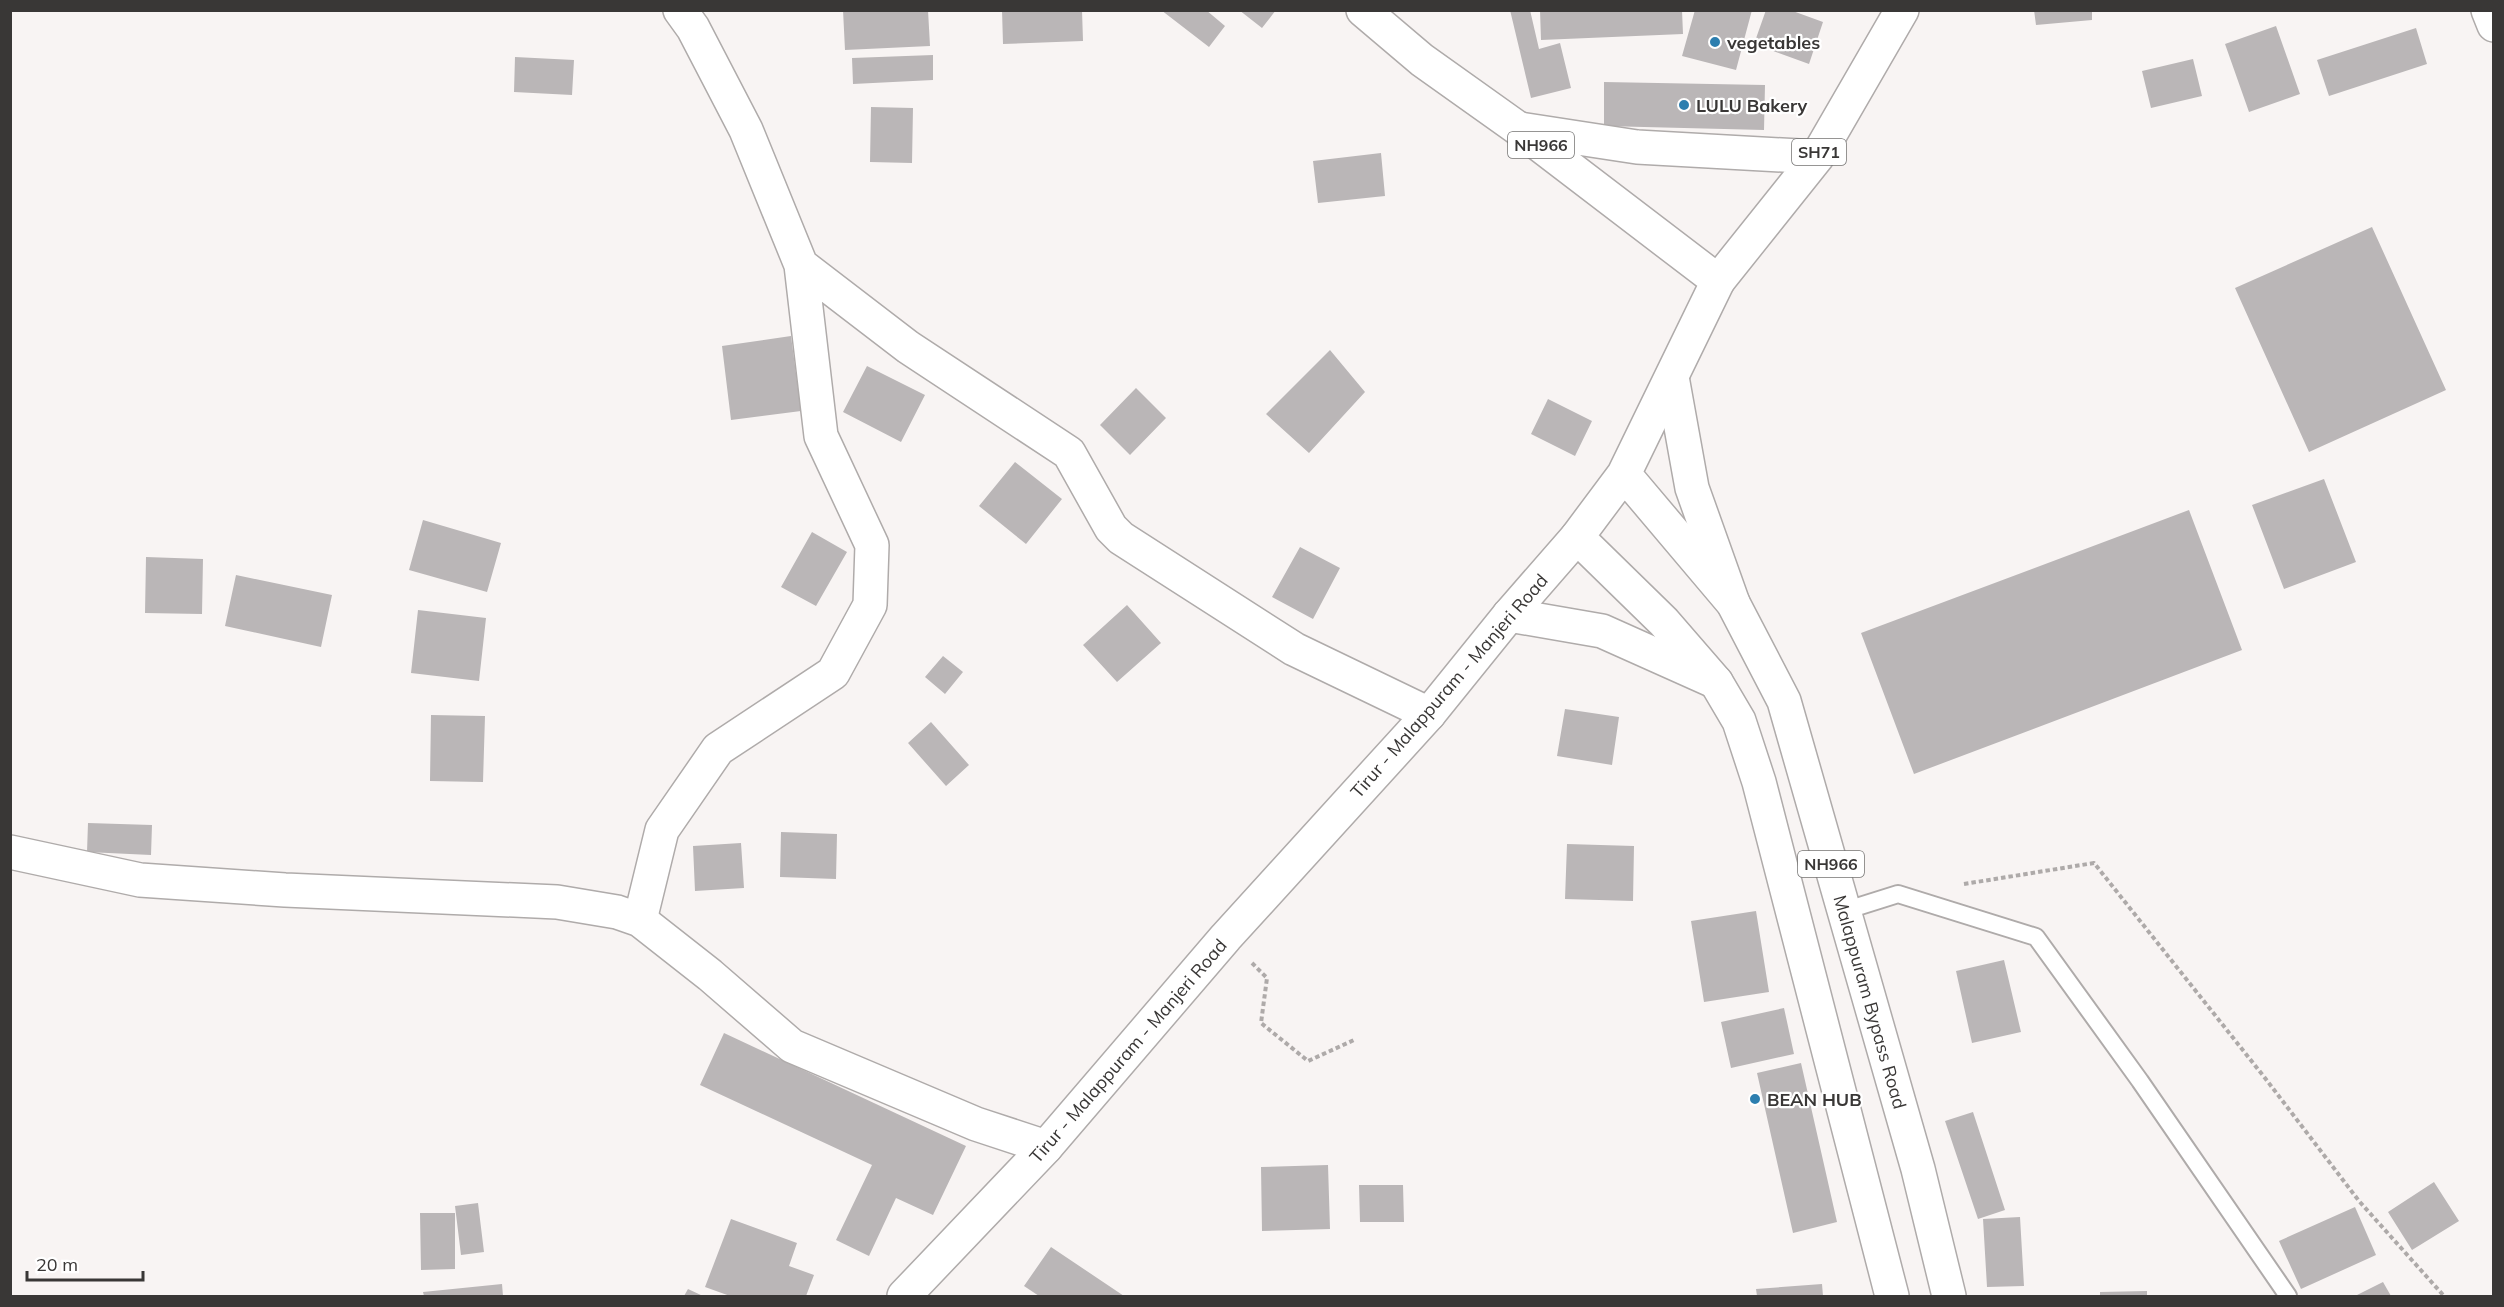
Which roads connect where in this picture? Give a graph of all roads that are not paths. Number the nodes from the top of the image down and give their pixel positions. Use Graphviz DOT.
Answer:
graph roads {
  1 [pos="680,10"];
  2 [pos="1363,10"];
  3 [pos="1902,10"];
  4 [pos="2488,10"];
  5 [pos="2493,25"];
  6 [pos="1519,129"];
  7 [pos="1816,157"];
  8 [pos="801,265"];
  9 [pos="1718,281"];
  10 [pos="1672,377"];
  11 [pos="1624,474"];
  12 [pos="1577,537"];
  13 [pos="1733,603"];
  14 [pos="1509,615"];
  15 [pos="1716,682"];
  16 [pos="1428,714"];
  17 [pos="10,852"];
  18 [pos="1844,911"];
  19 [pos="640,920"];
  20 [pos="1046,1147"];
  21 [pos="904,1296"];
  22 [pos="1892,1296"];
  23 [pos="1949,1296"];
  24 [pos="2288,1296"];
  1 -- 8 [label="main road"];
  2 -- 6 [label="main road, NH966"];
  3 -- 7 [label="main road, Tirur - Malappuram - Manjeri Road / SH71"];
  4 -- 5 [label="main road"];
  6 -- 7 [label="main road"];
  6 -- 9 [label="main road, NH966"];
  7 -- 9 [label="main road, Tirur - Malappuram - Manjeri Road / SH71"];
  8 -- 16 [label="main road"];
  8 -- 19 [label="main road"];
  9 -- 10 [label="main road, Tirur - Malappuram - Manjeri Road"];
  10 -- 11 [label="main road, Tirur - Malappuram - Manjeri Road"];
  10 -- 13 [label="main road"];
  11 -- 12 [label="main road, Tirur - Malappuram - Manjeri Road"];
  11 -- 13 [label="main road, Malappuram Bypass Road / NH966"];
  12 -- 14 [label="main road, Tirur - Malappuram - Manjeri Road"];
  12 -- 15 [label="main road, NH966"];
  13 -- 18 [label="main road, Malappuram Bypass Road / NH966"];
  14 -- 15 [label="main road"];
  14 -- 16 [label="main road, Tirur - Malappuram - Manjeri Road"];
  15 -- 22 [label="main road, NH966"];
  16 -- 20 [label="main road, Tirur - Malappuram - Manjeri Road"];
  17 -- 19 [label="main road"];
  18 -- 23 [label="main road, Malappuram Bypass Road / NH966"];
  18 -- 24 [label="lane"];
  19 -- 20 [label="main road"];
  20 -- 21 [label="main road, Tirur - Malappuram - Manjeri Road"];
}
